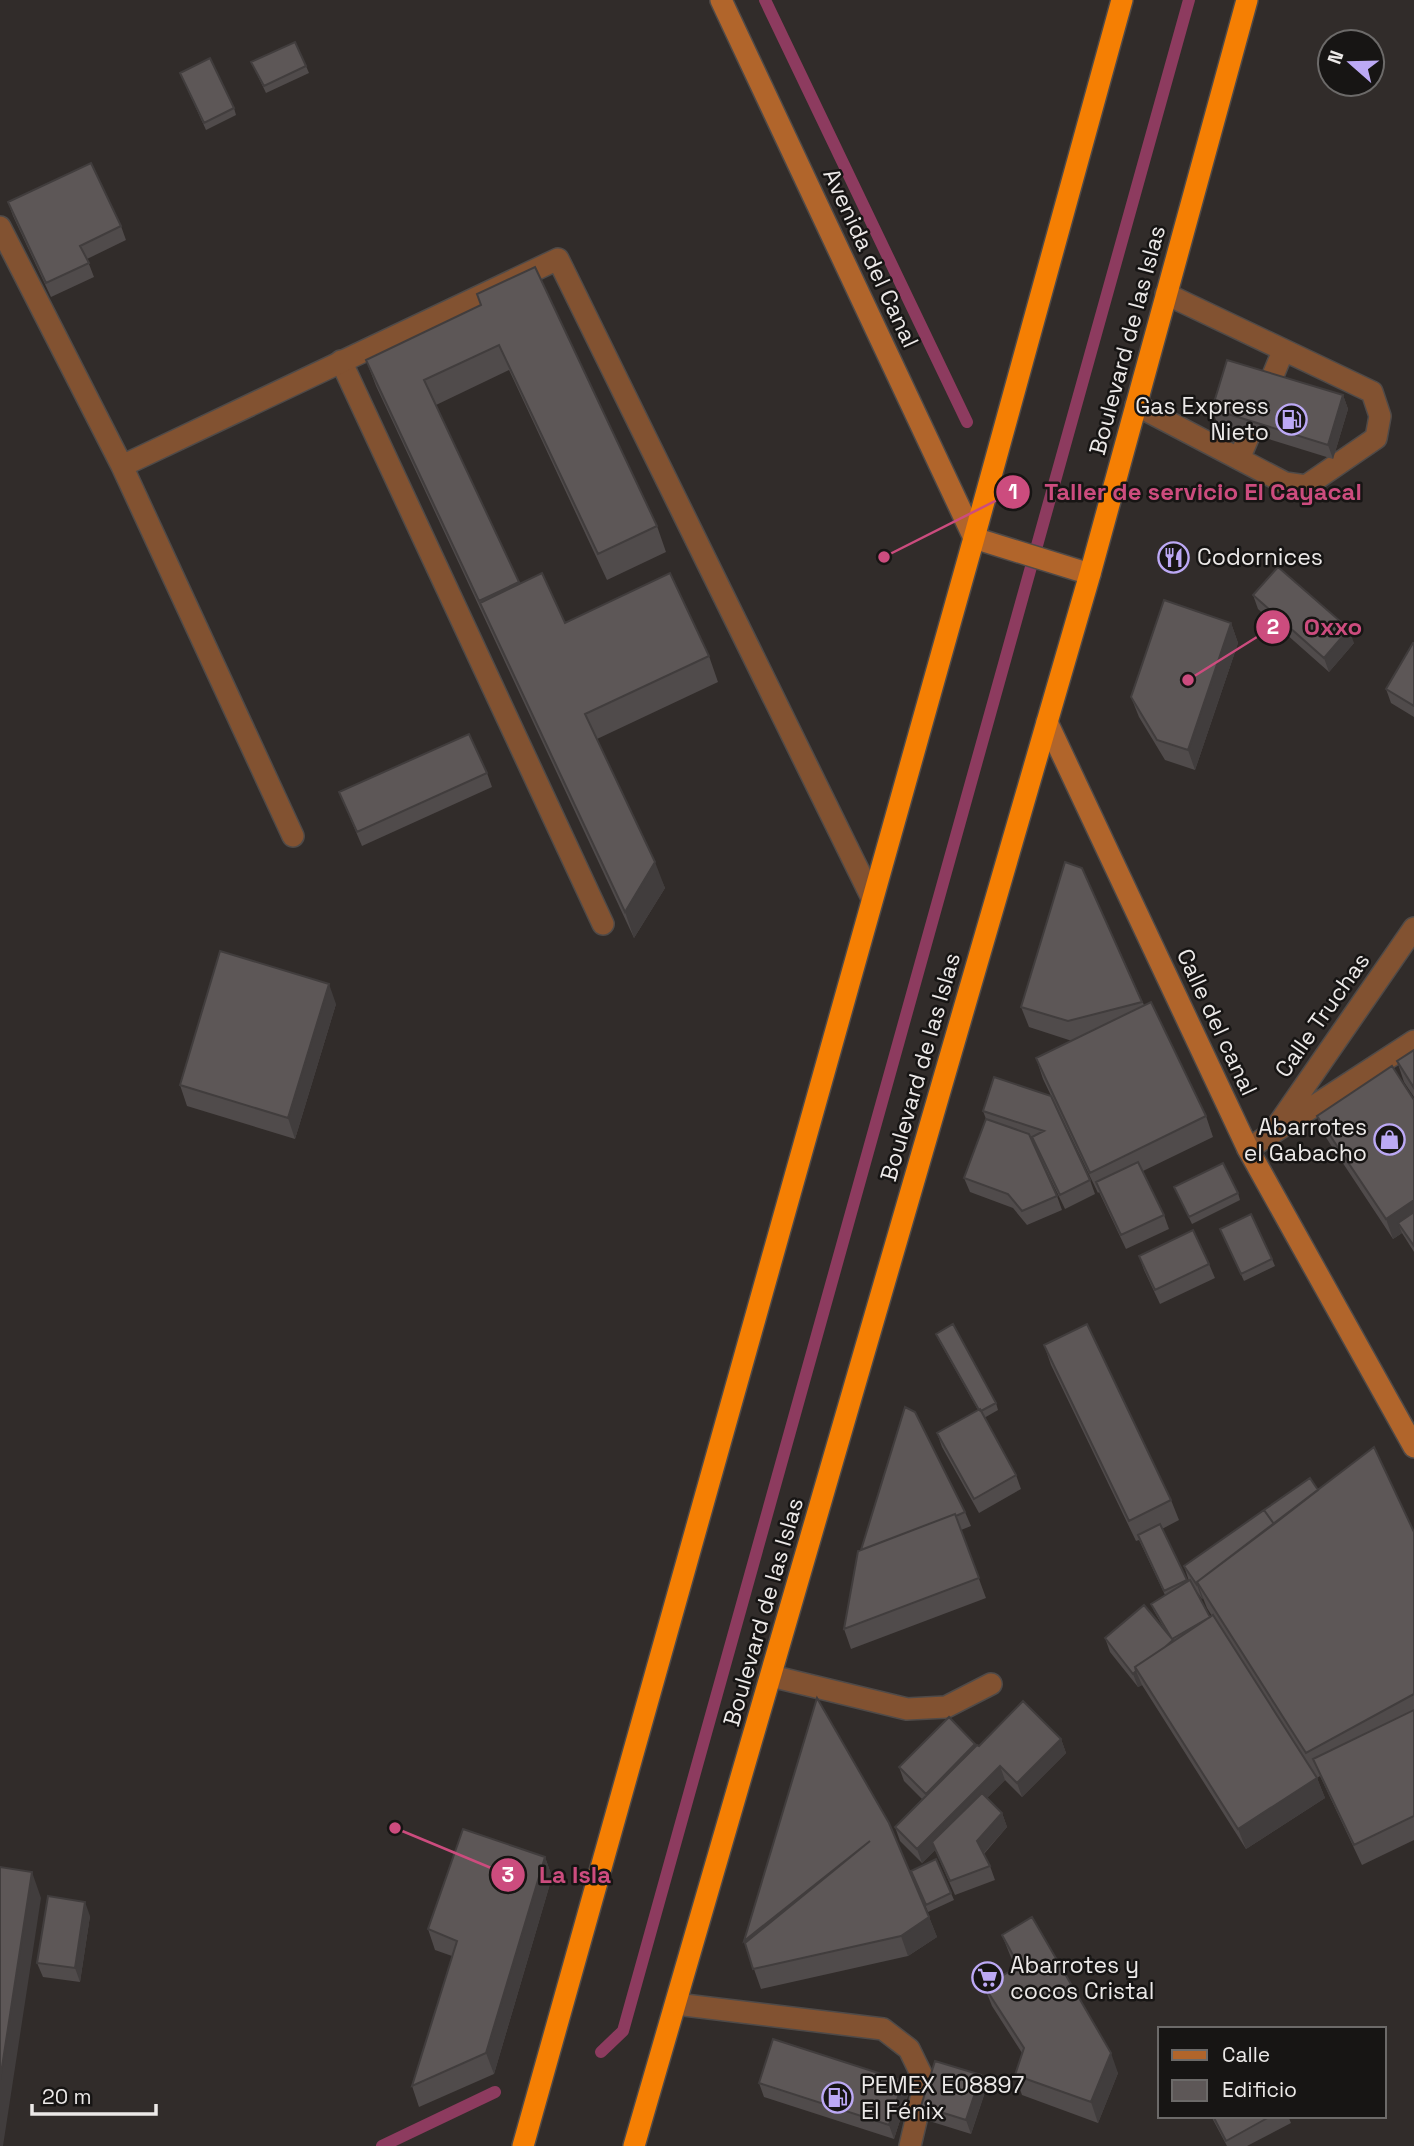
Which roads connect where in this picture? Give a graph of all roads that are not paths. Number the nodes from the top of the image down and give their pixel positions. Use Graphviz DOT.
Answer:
graph roads {
  1 [pos="721,0"];
  2 [pos="1122,0"];
  3 [pos="1247,0"];
  4 [pos="0,228"];
  5 [pos="1166,294"];
  6 [pos="1283,351"];
  7 [pos="341,361"];
  8 [pos="1269,385"];
  9 [pos="1136,405"];
  10 [pos="1250,433"];
  11 [pos="1239,459"];
  12 [pos="122,466"];
  13 [pos="980,540"];
  14 [pos="1090,574"];
  15 [pos="1047,722"];
  16 [pos="293,836"];
  17 [pos="872,898"];
  18 [pos="603,924"];
  19 [pos="1414,928"];
  20 [pos="1414,1041"];
  21 [pos="1273,1132"];
  22 [pos="1248,1149"];
  23 [pos="1414,1447"];
  24 [pos="771,1676"];
  25 [pos="991,1684"];
  26 [pos="676,2004"];
  27 [pos="523,2146"];
  28 [pos="634,2146"];
  29 [pos="910,2146"];
  1 -- 13 [label="street, Avenida del Canal"];
  2 -- 13 [label="highway"];
  3 -- 5 [label="highway, Boulevard de las Islas"];
  4 -- 12 [label="street"];
  5 -- 6 [label="street"];
  5 -- 9 [label="highway, Boulevard de las Islas"];
  6 -- 8 [label="street"];
  6 -- 11 [label="street"];
  7 -- 12 [label="street"];
  7 -- 17 [label="street"];
  7 -- 18 [label="street"];
  9 -- 11 [label="street"];
  9 -- 14 [label="highway, Boulevard de las Islas"];
  10 -- 11 [label="street"];
  12 -- 16 [label="street"];
  13 -- 14 [label="street"];
  13 -- 17 [label="highway"];
  14 -- 15 [label="highway, Boulevard de las Islas"];
  15 -- 22 [label="street, Calle del canal"];
  15 -- 24 [label="highway, Boulevard de las Islas"];
  17 -- 27 [label="highway"];
  19 -- 21 [label="street, Calle Truchas"];
  20 -- 21 [label="street"];
  21 -- 22 [label="street"];
  22 -- 23 [label="street, Calle del canal"];
  24 -- 25 [label="street"];
  24 -- 26 [label="highway, Boulevard de las Islas"];
  26 -- 28 [label="highway, Boulevard de las Islas"];
  26 -- 29 [label="street"];
}
